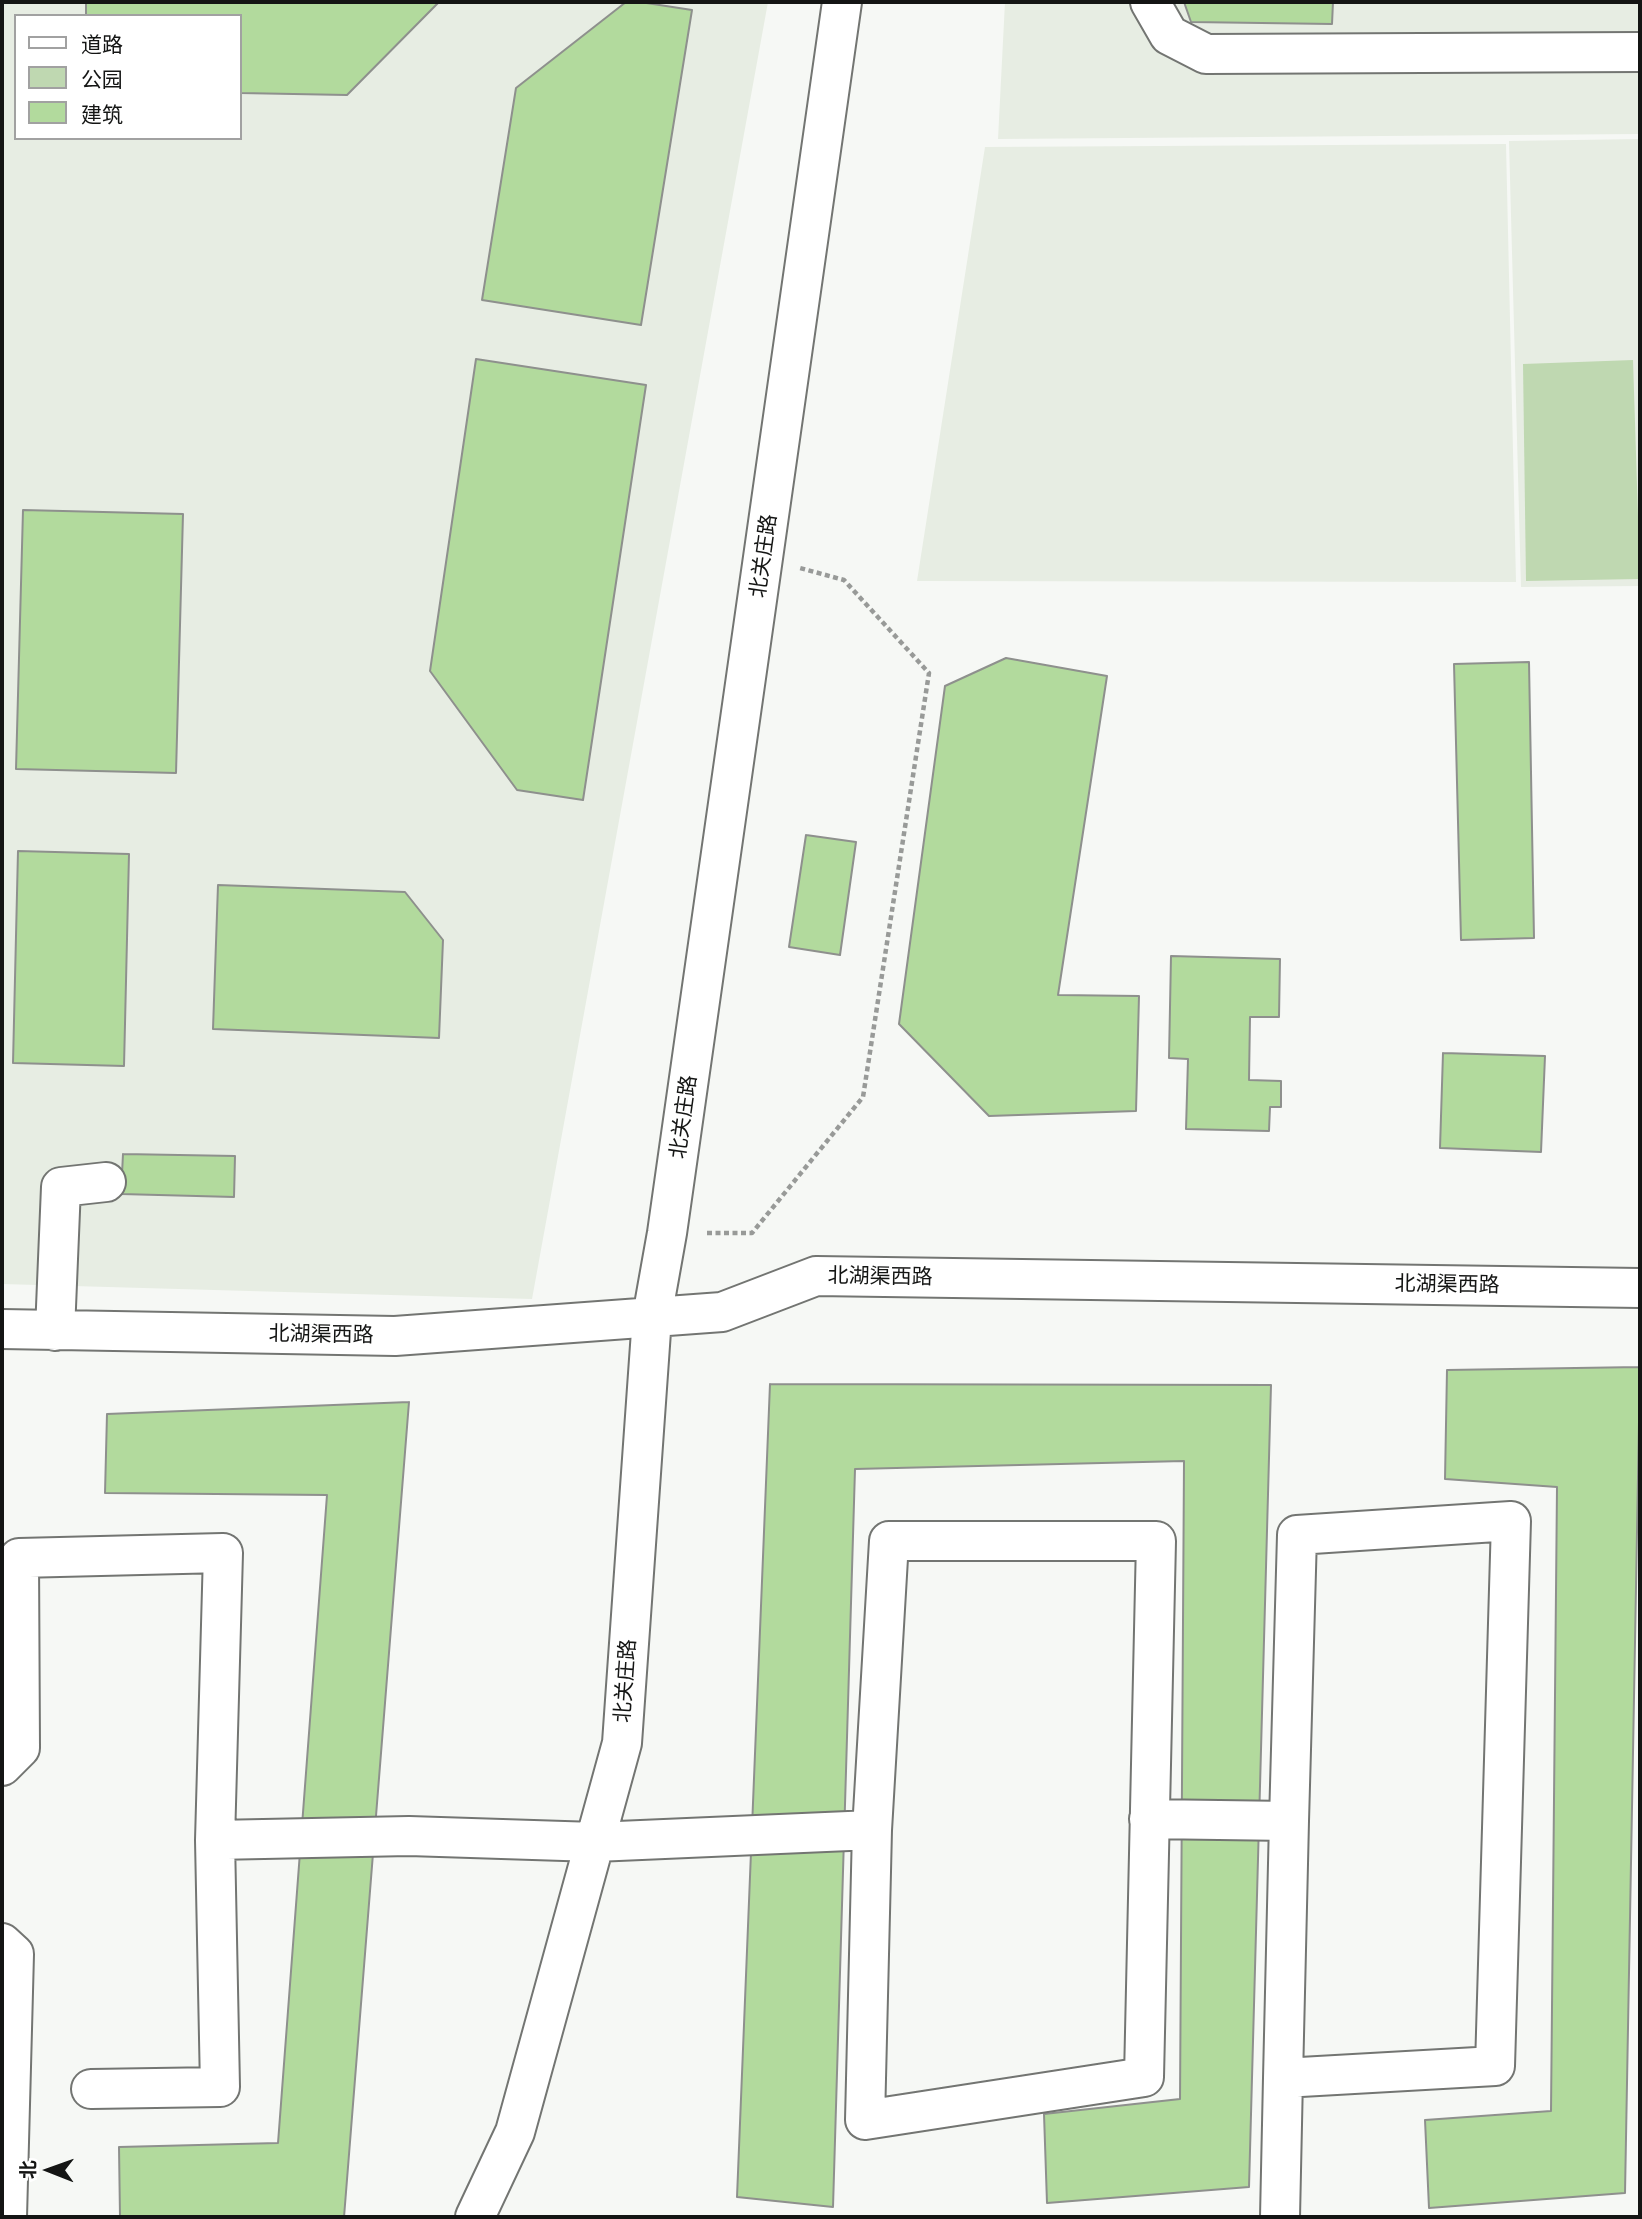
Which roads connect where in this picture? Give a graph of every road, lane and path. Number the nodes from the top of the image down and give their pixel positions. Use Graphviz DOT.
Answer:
graph roads {
  1 [pos="842,2"];
  2 [pos="1150,2"];
  3 [pos="1640,52"];
  4 [pos="763,558"];
  5 [pos="106,1182"];
  6 [pos="667,1233"];
  7 [pos="1640,1288"];
  8 [pos="652,1317"];
  9 [pos="2,1329"];
  10 [pos="55,1331"];
  11 [pos="2,1766"];
  12 [pos="1149,1819"];
  13 [pos="1289,1821"];
  14 [pos="872,1830"];
  15 [pos="215,1840"];
  16 [pos="595,1842"];
  17 [pos="2,1943"];
  18 [pos="1283,2078"];
  19 [pos="91,2089"];
  20 [pos="7,2217"];
  21 [pos="475,2217"];
  22 [pos="1280,2217"];
  1 -- 4 [label="street, 北关庄路"];
  2 -- 3 [label="street"];
  4 -- 6 [label="street, 北关庄路"];
  4 -- 6 [label="path"];
  5 -- 10 [label="street"];
  6 -- 8 [label="street, 北关庄路"];
  7 -- 8 [label="street, 北湖渠西路"];
  8 -- 10 [label="street, 北湖渠西路"];
  8 -- 16 [label="street, 北关庄路"];
  9 -- 10 [label="street, 北湖渠西路"];
  11 -- 15 [label="street"];
  12 -- 13 [label="street"];
  12 -- 14 [label="street"];
  12 -- 14 [label="street"];
  13 -- 18 [label="street"];
  13 -- 18 [label="street"];
  14 -- 16 [label="street"];
  15 -- 16 [label="street"];
  15 -- 19 [label="street"];
  16 -- 21 [label="street, 北关庄路"];
  17 -- 20 [label="street"];
  18 -- 22 [label="street"];
}
